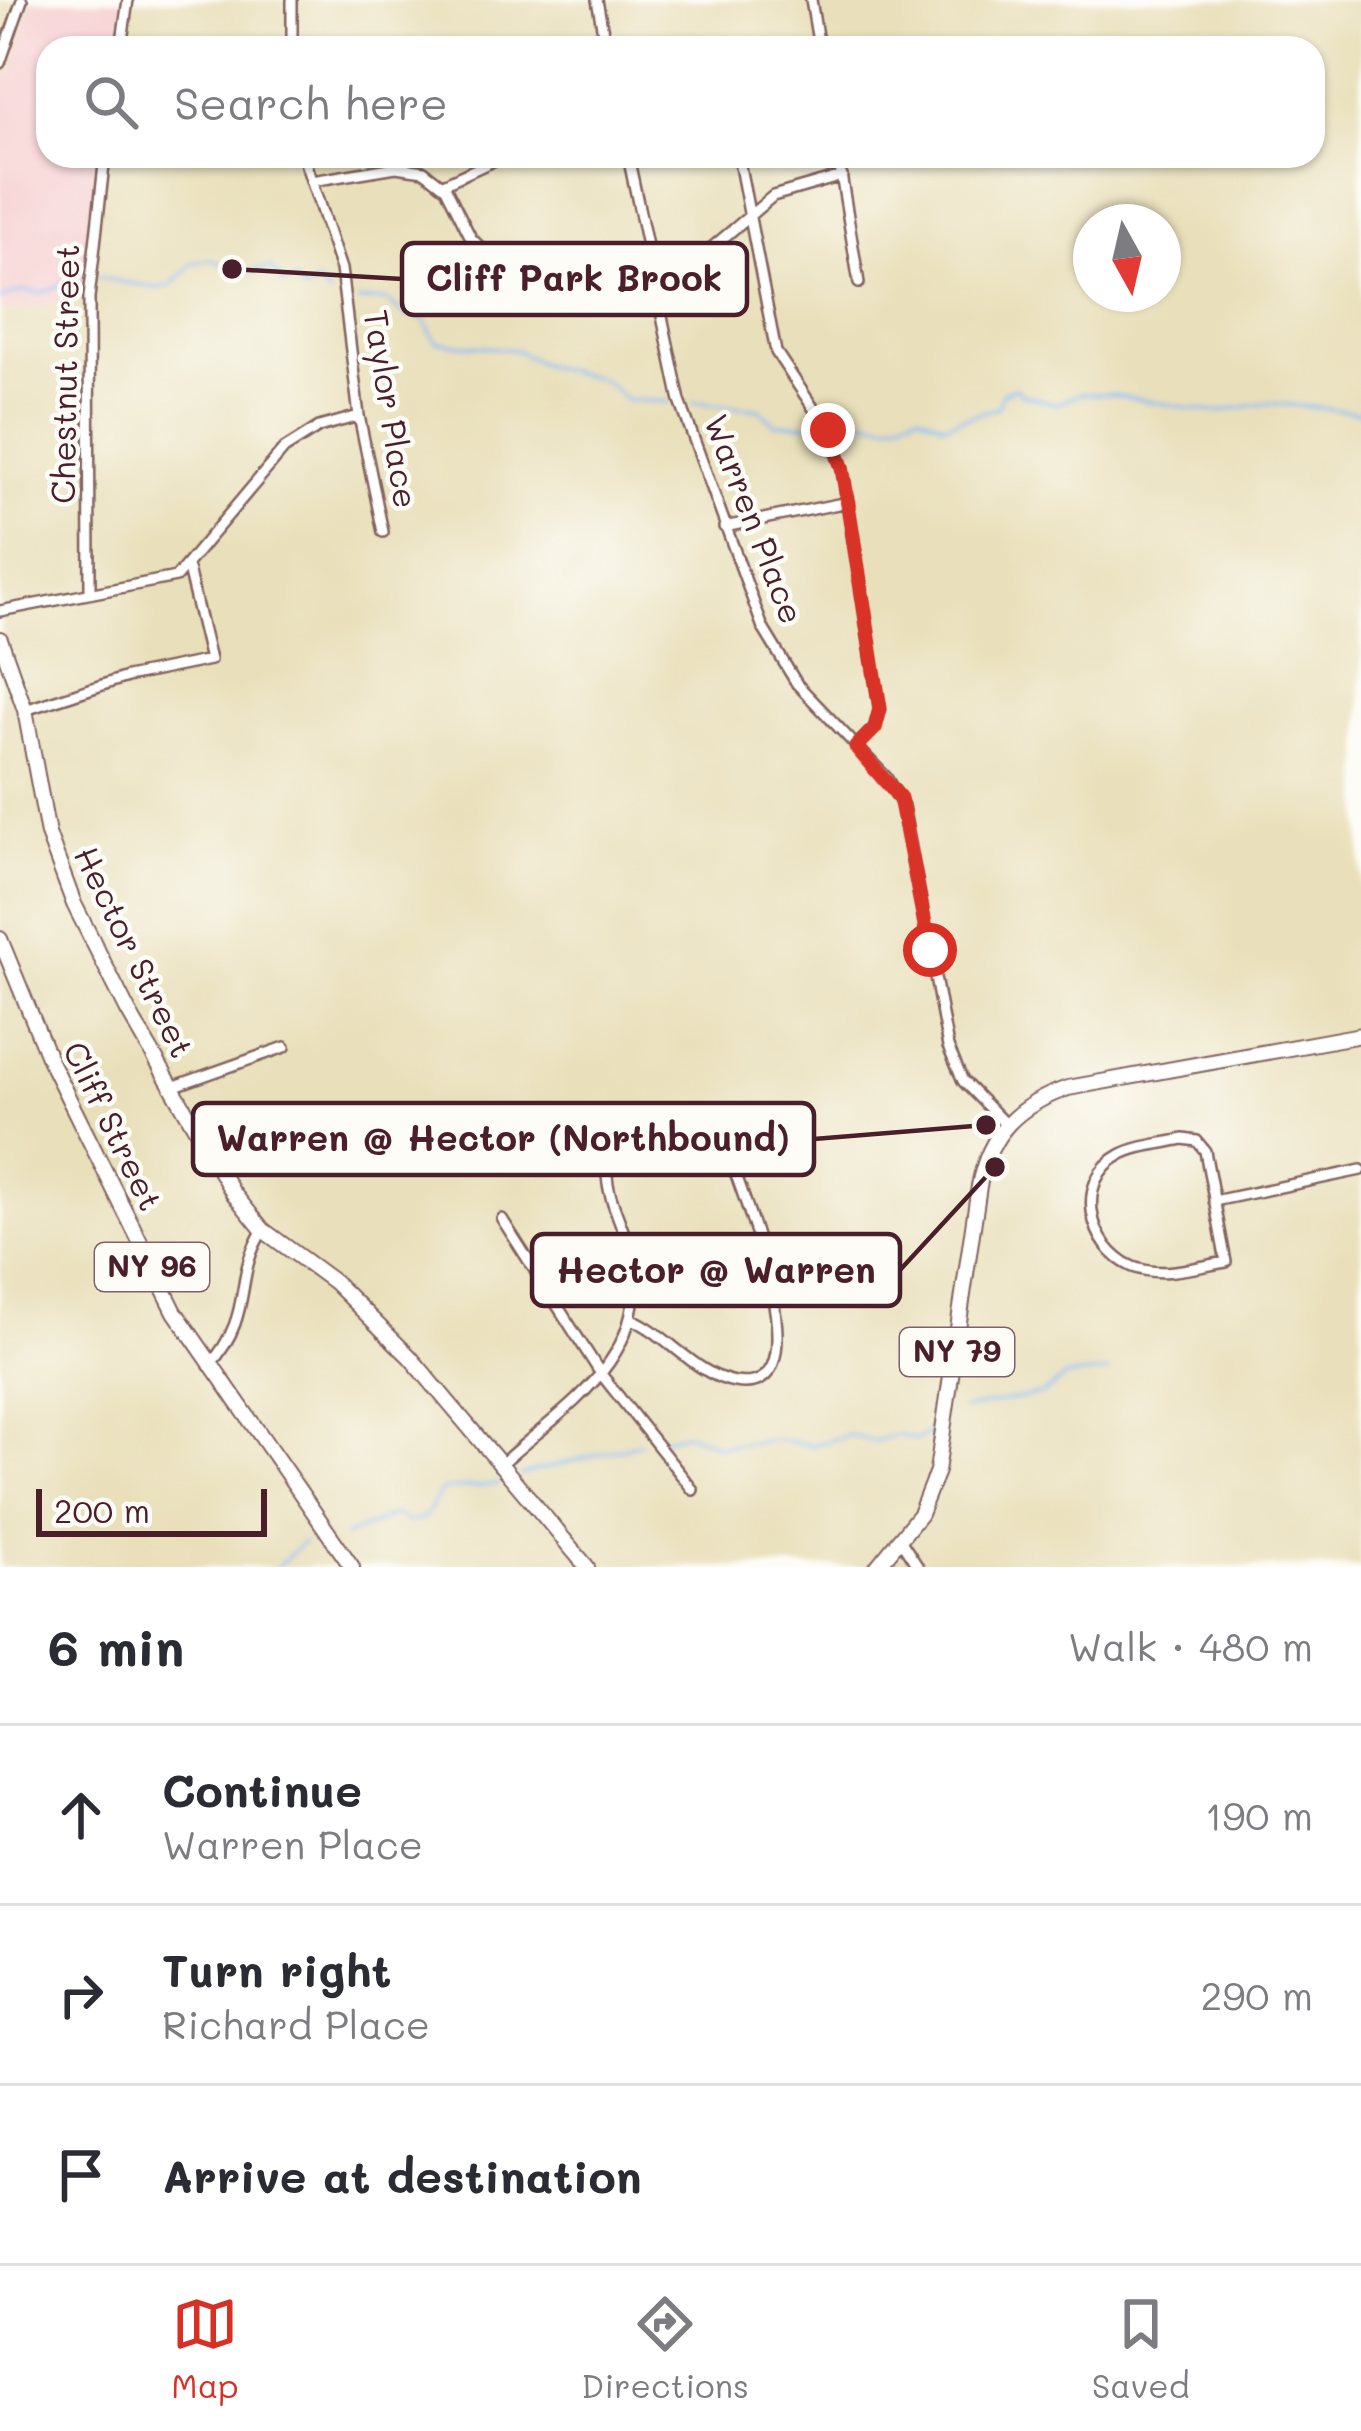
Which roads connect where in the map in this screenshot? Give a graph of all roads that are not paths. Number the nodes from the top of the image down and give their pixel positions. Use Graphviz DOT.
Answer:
graph roads {
  1 [pos="22,0"];
  2 [pos="128,0"];
  3 [pos="292,0"];
  4 [pos="597,0"];
  5 [pos="811,0"];
  6 [pos="123,36"];
  7 [pos="292,36"];
  8 [pos="604,36"];
  9 [pos="817,36"];
  10 [pos="0,64"];
  11 [pos="104,168"];
  12 [pos="307,168"];
  13 [pos="396,168"];
  14 [pos="410,168"];
  15 [pos="477,168"];
  16 [pos="630,168"];
  17 [pos="740,168"];
  18 [pos="840,168"];
  19 [pos="842,176"];
  20 [pos="312,181"];
  21 [pos="442,184"];
  22 [pos="749,217"];
  23 [pos="654,282"];
  24 [pos="860,284"];
  25 [pos="359,416"];
  26 [pos="848,502"];
  27 [pos="724,527"];
  28 [pos="383,532"];
  29 [pos="188,569"];
  30 [pos="90,593"];
  31 [pos="0,610"];
  32 [pos="0,639"];
  33 [pos="25,710"];
  34 [pos="856,747"];
  35 [pos="0,939"];
  36 [pos="1361,1035"];
  37 [pos="285,1047"];
  38 [pos="171,1088"];
  39 [pos="1005,1124"];
  40 [pos="730,1157"];
  41 [pos="1361,1169"];
  42 [pos="607,1172"];
  43 [pos="1214,1201"];
  44 [pos="502,1219"];
  45 [pos="263,1230"];
  46 [pos="632,1318"];
  47 [pos="209,1366"];
  48 [pos="602,1374"];
  49 [pos="499,1466"];
  50 [pos="694,1490"];
  51 [pos="901,1541"];
  52 [pos="586,1566"];
  53 [pos="352,1567"];
  54 [pos="878,1567"];
  55 [pos="918,1567"];
  1 -- 10 [label="street"];
  2 -- 6 [label="street"];
  3 -- 7 [label="street"];
  4 -- 8 [label="street"];
  5 -- 9 [label="street"];
  11 -- 30 [label="street, Chestnut Street"];
  12 -- 20 [label="street, Taylor Place"];
  13 -- 20 [label="street"];
  14 -- 21 [label="street"];
  15 -- 21 [label="street"];
  16 -- 23 [label="street, Warren Place"];
  17 -- 22 [label="street"];
  18 -- 19 [label="street"];
  19 -- 22 [label="street"];
  19 -- 24 [label="street"];
  20 -- 25 [label="street, Taylor Place"];
  21 -- 23 [label="street"];
  22 -- 23 [label="street"];
  22 -- 26 [label="street"];
  23 -- 27 [label="street, Warren Place"];
  25 -- 28 [label="street, Taylor Place"];
  25 -- 29 [label="street"];
  26 -- 27 [label="street"];
  26 -- 34 [label="street"];
  27 -- 34 [label="street, Warren Place"];
  29 -- 30 [label="street"];
  29 -- 33 [label="street"];
  30 -- 31 [label="street"];
  32 -- 33 [label="main road, Hector Street"];
  33 -- 38 [label="main road, Hector Street"];
  34 -- 39 [label="street, Warren Place"];
  35 -- 47 [label="main road, Cliff Street / NY 96"];
  36 -- 39 [label="main road"];
  37 -- 38 [label="street"];
  38 -- 45 [label="main road, Hector Street"];
  39 -- 51 [label="main road, NY 79"];
  40 -- 46 [label="street"];
  41 -- 43 [label="street"];
  42 -- 46 [label="street"];
  43 -- 43 [label="street"];
  44 -- 48 [label="street"];
  45 -- 47 [label="street"];
  45 -- 49 [label="main road, Hector Street"];
  46 -- 48 [label="street"];
  47 -- 53 [label="main road, Cliff Street / NY 96"];
  48 -- 49 [label="street"];
  48 -- 50 [label="street"];
  49 -- 52 [label="main road, Hector Street"];
  51 -- 54 [label="main road, NY 79"];
  51 -- 55 [label="street"];
}
